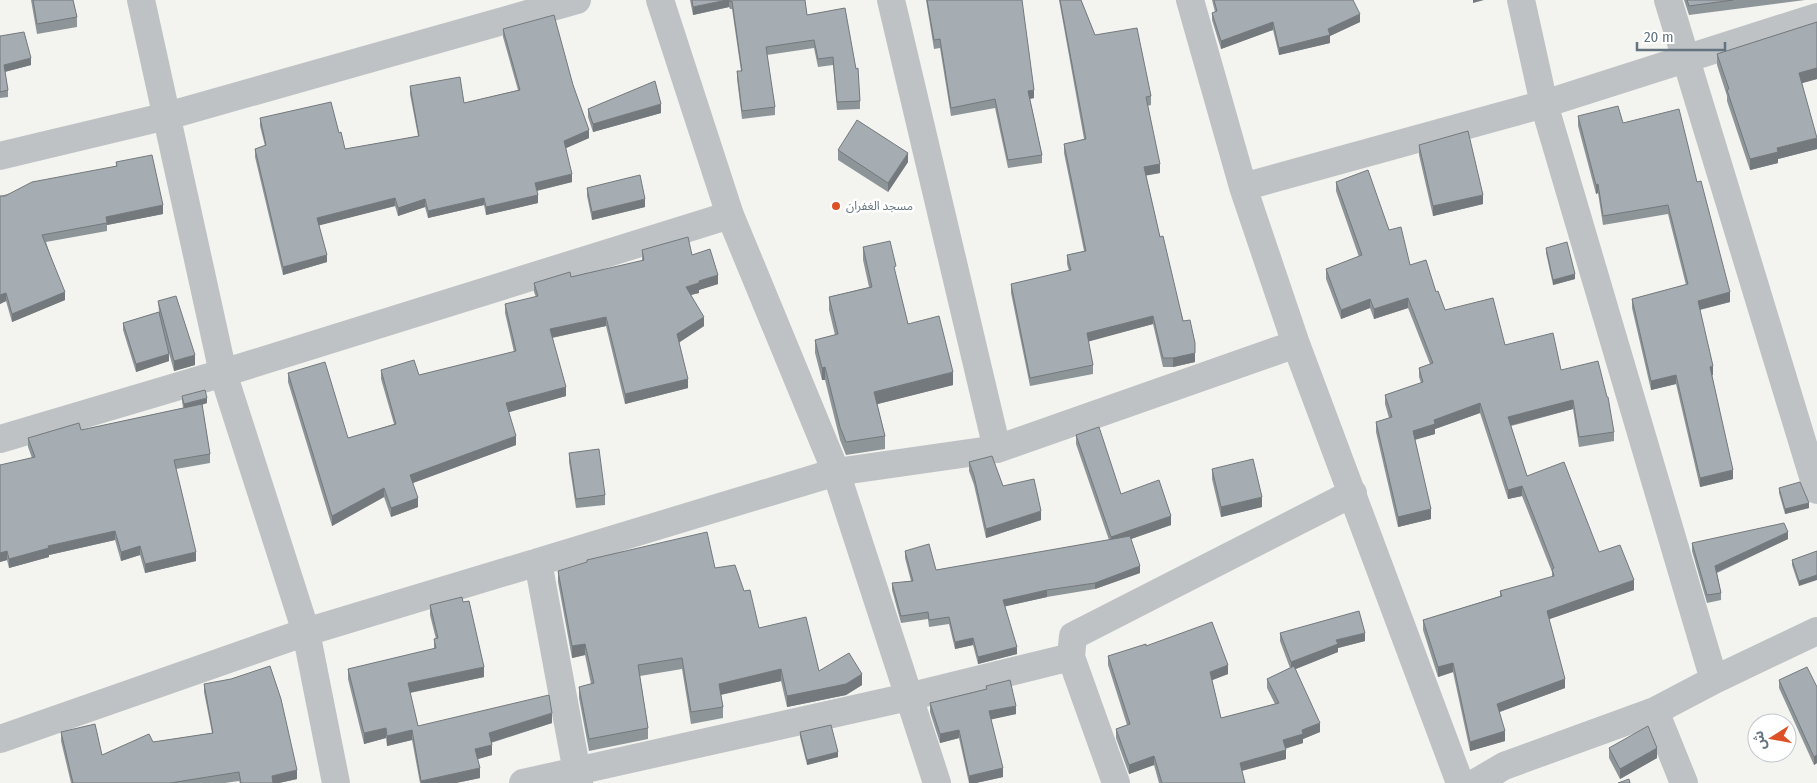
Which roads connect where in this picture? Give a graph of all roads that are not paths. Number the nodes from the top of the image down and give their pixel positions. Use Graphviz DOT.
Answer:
graph roads {
  1 [pos="142,0"];
  2 [pos="577,0"];
  3 [pos="660,0"];
  4 [pos="891,0"];
  5 [pos="1190,0"];
  6 [pos="1521,0"];
  7 [pos="1668,0"];
  8 [pos="1817,17"];
  9 [pos="1685,60"];
  10 [pos="1544,104"];
  11 [pos="167,116"];
  12 [pos="0,156"];
  13 [pos="1243,187"];
  14 [pos="730,215"];
  15 [pos="1296,344"];
  16 [pos="223,373"];
  17 [pos="0,439"];
  18 [pos="997,449"];
  19 [pos="836,472"];
  20 [pos="1817,490"];
  21 [pos="1353,492"];
  22 [pos="538,562"];
  23 [pos="1817,631"];
  24 [pos="306,632"];
  25 [pos="1071,657"];
  26 [pos="1714,680"];
  27 [pos="908,697"];
  28 [pos="1655,711"];
  29 [pos="0,739"];
  30 [pos="578,778"];
  31 [pos="336,783"];
  32 [pos="523,783"];
  33 [pos="937,783"];
  34 [pos="1116,783"];
  35 [pos="1460,783"];
  36 [pos="1475,783"];
  37 [pos="1684,783"];
  1 -- 11 [label="street"];
  2 -- 11 [label="street"];
  3 -- 14 [label="street"];
  4 -- 18 [label="street"];
  5 -- 13 [label="street"];
  6 -- 10 [label="street"];
  7 -- 9 [label="street"];
  8 -- 9 [label="street"];
  9 -- 10 [label="street"];
  9 -- 20 [label="street"];
  10 -- 13 [label="street"];
  10 -- 26 [label="street"];
  11 -- 12 [label="street"];
  11 -- 16 [label="street"];
  13 -- 15 [label="street"];
  14 -- 16 [label="street"];
  14 -- 19 [label="street"];
  15 -- 18 [label="street"];
  15 -- 21 [label="street"];
  16 -- 17 [label="street"];
  16 -- 24 [label="street"];
  18 -- 19 [label="street"];
  19 -- 22 [label="street"];
  19 -- 27 [label="street"];
  21 -- 25 [label="street"];
  21 -- 35 [label="street"];
  22 -- 24 [label="street"];
  22 -- 30 [label="street"];
  23 -- 26 [label="street"];
  24 -- 29 [label="street"];
  24 -- 31 [label="street"];
  25 -- 27 [label="street"];
  25 -- 34 [label="street"];
  26 -- 28 [label="street"];
  27 -- 30 [label="street"];
  27 -- 33 [label="street"];
  28 -- 36 [label="street"];
  28 -- 37 [label="street"];
  30 -- 32 [label="street"];
}
